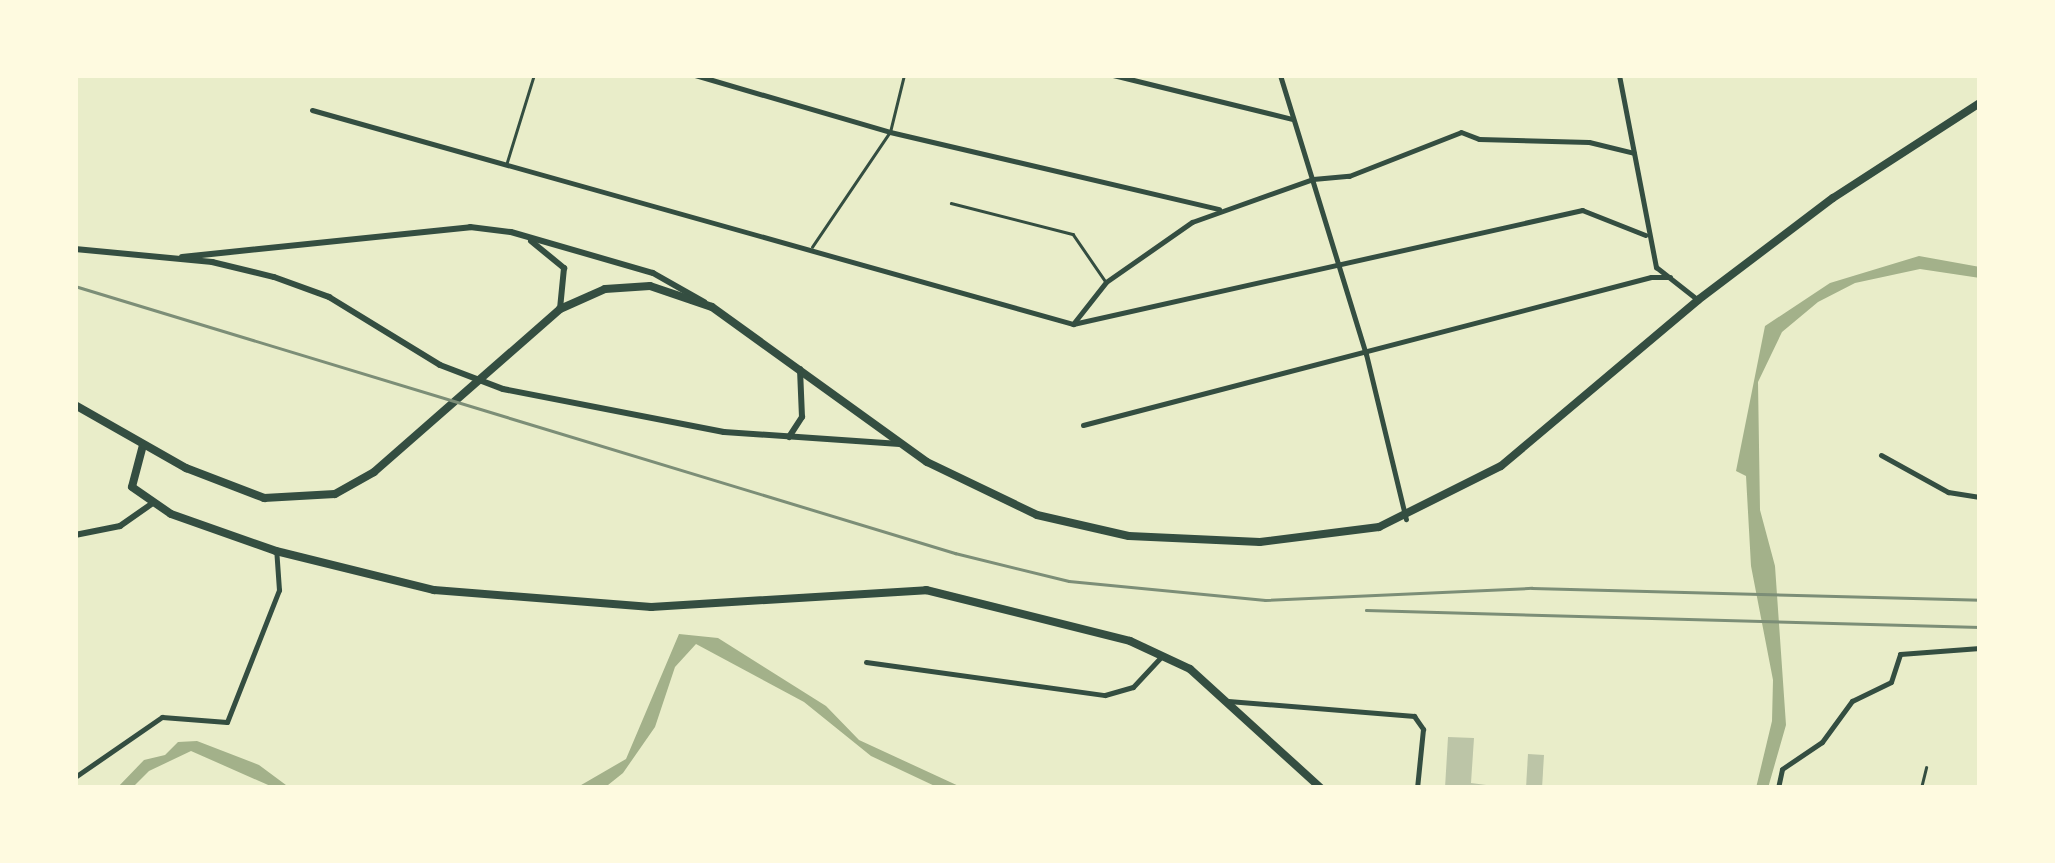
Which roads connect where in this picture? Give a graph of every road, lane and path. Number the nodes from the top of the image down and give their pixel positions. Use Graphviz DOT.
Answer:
graph roads {
  1 [pos="534,75"];
  2 [pos="694,75"];
  3 [pos="904,75"];
  4 [pos="1113,75"];
  5 [pos="1280,75"];
  6 [pos="1620,75"];
  7 [pos="1980,103"];
  8 [pos="312,110"];
  9 [pos="1292,119"];
  10 [pos="890,132"];
  11 [pos="1634,153"];
  12 [pos="507,162"];
  13 [pos="1313,179"];
  14 [pos="951,203"];
  15 [pos="1222,209"];
  16 [pos="512,232"];
  17 [pos="1645,235"];
  18 [pos="812,247"];
  19 [pos="75,250"];
  20 [pos="170,258"];
  21 [pos="1340,270"];
  22 [pos="1670,277"];
  23 [pos="1106,282"];
  24 [pos="1698,300"];
  25 [pos="712,307"];
  26 [pos="560,309"];
  27 [pos="1074,324"];
  28 [pos="1366,354"];
  29 [pos="800,367"];
  30 [pos="75,405"];
  31 [pos="1083,425"];
  32 [pos="788,438"];
  33 [pos="143,444"];
  34 [pos="904,444"];
  35 [pos="1881,455"];
  36 [pos="1980,497"];
  37 [pos="152,504"];
  38 [pos="1406,519"];
  39 [pos="75,536"];
  40 [pos="276,551"];
  41 [pos="1980,648"];
  42 [pos="1164,654"];
  43 [pos="866,662"];
  44 [pos="1228,701"];
  45 [pos="1926,768"];
  46 [pos="75,778"];
  47 [pos="1321,788"];
  48 [pos="1417,788"];
  49 [pos="1778,788"];
  50 [pos="1921,788"];
  1 -- 12 [label="lane"];
  2 -- 10 [label="street"];
  3 -- 10 [label="lane"];
  4 -- 9 [label="street"];
  5 -- 9 [label="street"];
  6 -- 11 [label="street"];
  7 -- 24 [label="main road"];
  8 -- 12 [label="street"];
  9 -- 13 [label="street"];
  10 -- 15 [label="street"];
  10 -- 18 [label="lane"];
  11 -- 13 [label="street"];
  11 -- 17 [label="street"];
  12 -- 18 [label="street"];
  13 -- 15 [label="street"];
  13 -- 21 [label="street"];
  14 -- 23 [label="lane"];
  15 -- 23 [label="street"];
  16 -- 20 [label="street"];
  16 -- 25 [label="street"];
  16 -- 26 [label="street"];
  17 -- 21 [label="street"];
  17 -- 22 [label="street"];
  18 -- 27 [label="street"];
  19 -- 20 [label="street"];
  20 -- 32 [label="street"];
  21 -- 27 [label="street"];
  21 -- 28 [label="street"];
  22 -- 24 [label="street"];
  22 -- 28 [label="street"];
  23 -- 27 [label="street"];
  24 -- 38 [label="main road"];
  25 -- 26 [label="main road"];
  25 -- 29 [label="main road"];
  26 -- 33 [label="main road"];
  28 -- 31 [label="street"];
  28 -- 38 [label="street"];
  29 -- 32 [label="street"];
  29 -- 34 [label="main road"];
  30 -- 33 [label="main road"];
  32 -- 34 [label="street"];
  33 -- 37 [label="main road"];
  34 -- 38 [label="main road"];
  35 -- 36 [label="street"];
  37 -- 39 [label="street"];
  37 -- 40 [label="main road"];
  40 -- 42 [label="main road"];
  40 -- 46 [label="street"];
  41 -- 49 [label="street"];
  42 -- 43 [label="street"];
  42 -- 44 [label="main road"];
  44 -- 47 [label="main road"];
  44 -- 48 [label="street"];
  45 -- 50 [label="lane"];
}
